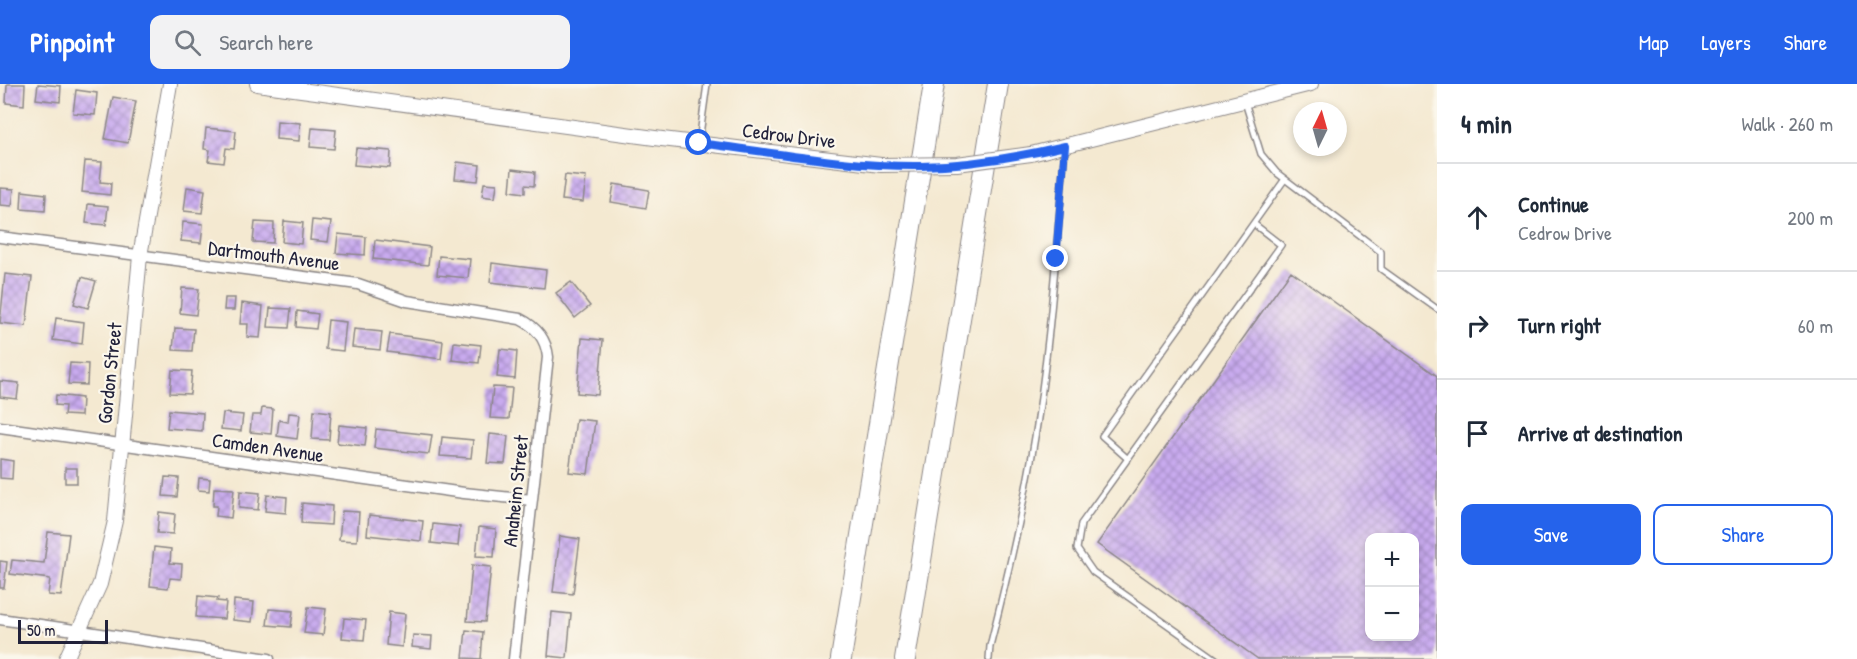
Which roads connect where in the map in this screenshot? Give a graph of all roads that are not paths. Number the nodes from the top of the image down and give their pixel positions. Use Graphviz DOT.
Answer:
graph roads {
  1 [pos="170,84"];
  2 [pos="257,84"];
  3 [pos="707,84"];
  4 [pos="934,84"];
  5 [pos="998,84"];
  6 [pos="1311,84"];
  7 [pos="1245,100"];
  8 [pos="699,143"];
  9 [pos="1065,146"];
  10 [pos="1286,179"];
  11 [pos="1254,224"];
  12 [pos="0,237"];
  13 [pos="140,256"];
  14 [pos="1437,309"];
  15 [pos="537,330"];
  16 [pos="0,427"];
  17 [pos="121,444"];
  18 [pos="1128,459"];
  19 [pos="532,500"];
  20 [pos="0,619"];
  21 [pos="80,631"];
  22 [pos="66,659"];
  23 [pos="269,659"];
  24 [pos="513,659"];
  25 [pos="841,659"];
  26 [pos="905,659"];
  27 [pos="989,659"];
  28 [pos="1216,659"];
  1 -- 13 [label="street, Gordon Street"];
  2 -- 8 [label="street, Cedrow Drive"];
  3 -- 8 [label="lane"];
  4 -- 25 [label="highway"];
  5 -- 26 [label="highway"];
  6 -- 7 [label="street, Cedrow Drive"];
  7 -- 9 [label="street, Cedrow Drive"];
  7 -- 10 [label="lane"];
  8 -- 9 [label="street, Cedrow Drive, bridge"];
  9 -- 27 [label="lane"];
  10 -- 11 [label="lane"];
  10 -- 14 [label="lane"];
  11 -- 18 [label="lane"];
  11 -- 18 [label="lane"];
  12 -- 13 [label="street, Dartmouth Avenue"];
  13 -- 15 [label="street, Dartmouth Avenue"];
  13 -- 17 [label="street, Gordon Street"];
  15 -- 19 [label="street, Anaheim Street"];
  16 -- 17 [label="street, Camden Avenue"];
  17 -- 19 [label="street, Camden Avenue"];
  17 -- 21 [label="street, Gordon Street"];
  18 -- 28 [label="lane"];
  19 -- 24 [label="street, Anaheim Street"];
  20 -- 21 [label="street"];
  21 -- 22 [label="street, Gordon Street"];
  21 -- 23 [label="street"];
}
